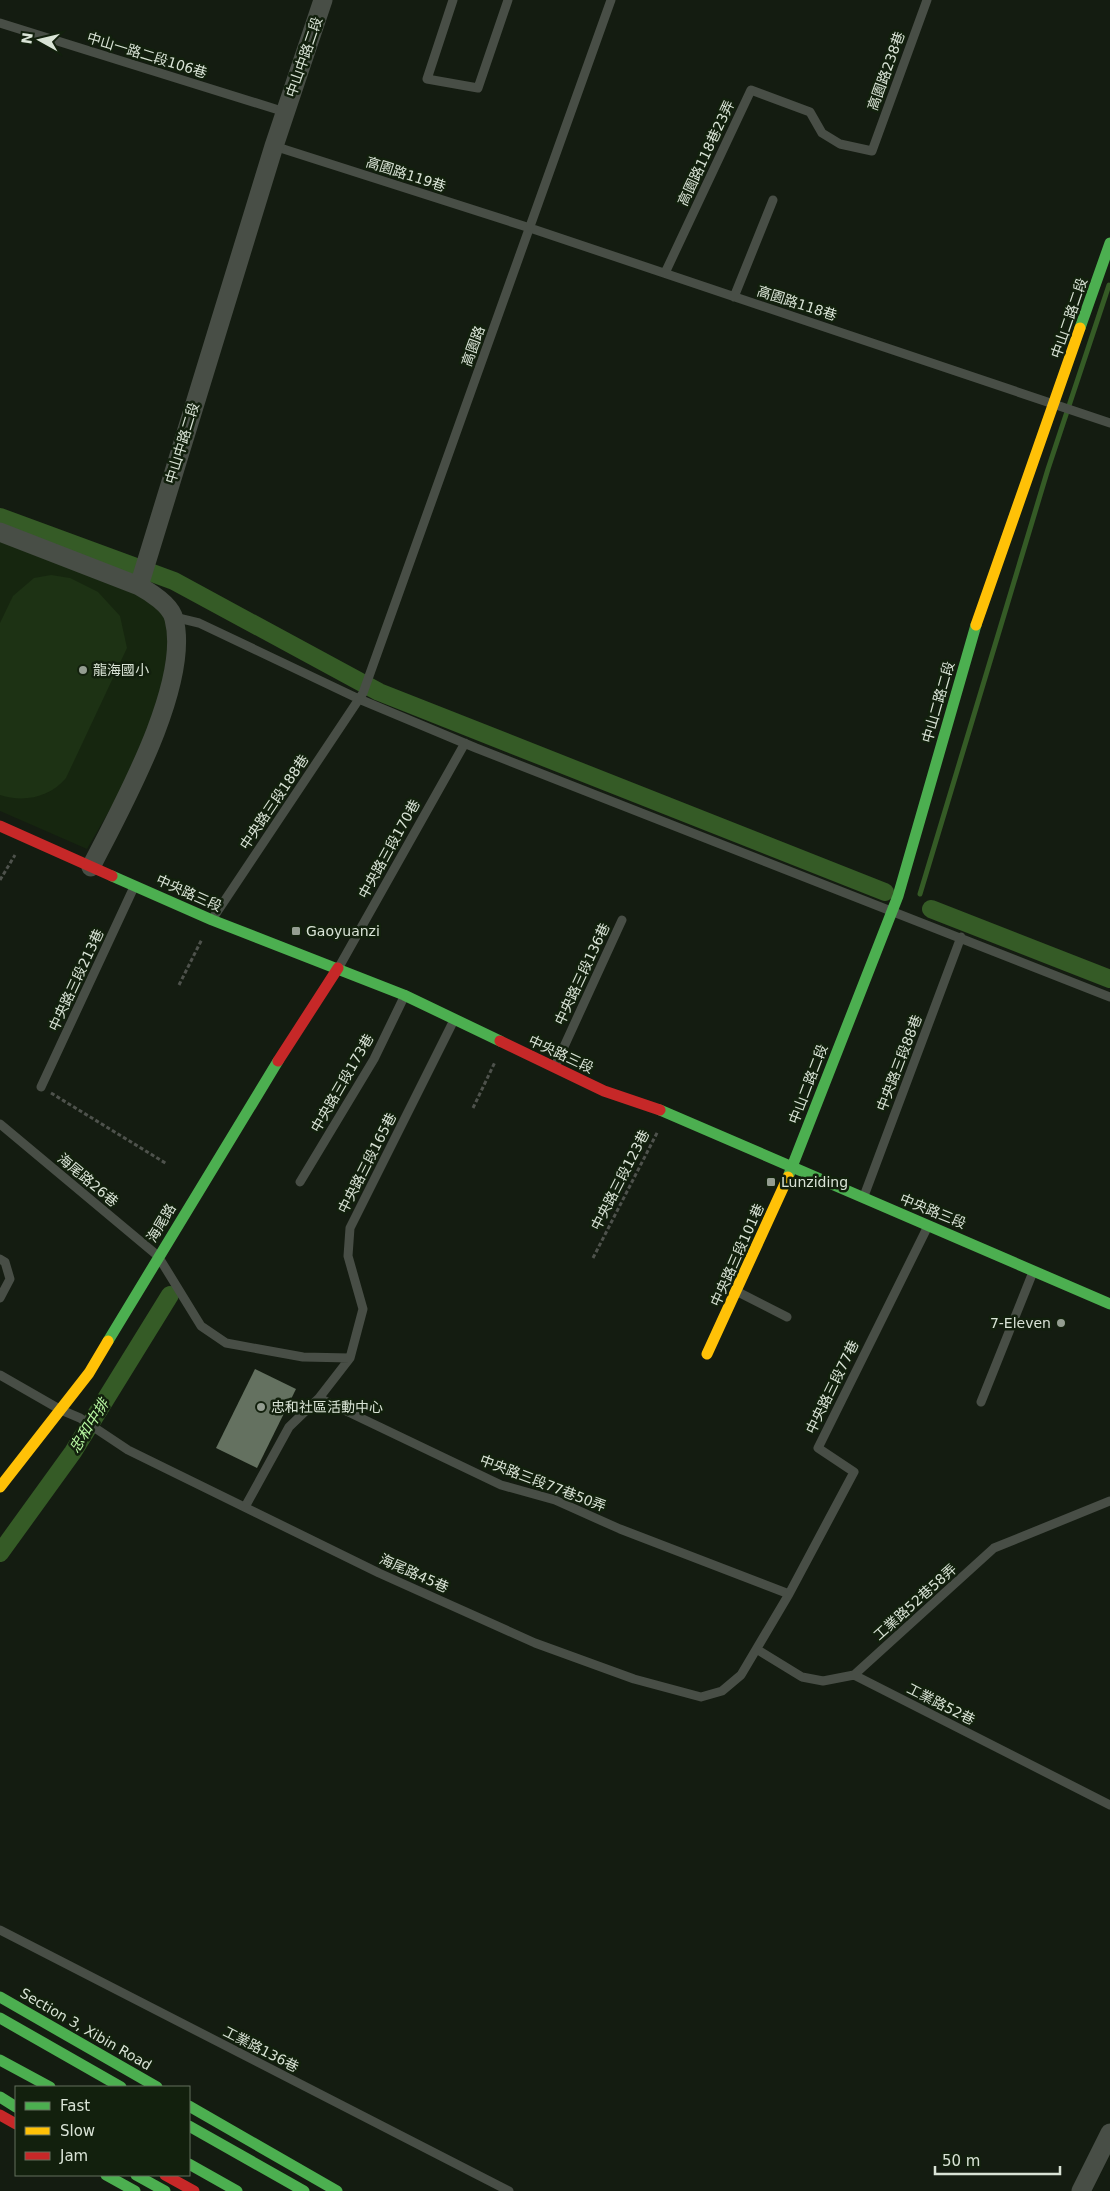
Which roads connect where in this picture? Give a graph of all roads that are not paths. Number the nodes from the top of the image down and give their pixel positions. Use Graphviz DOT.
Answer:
graph roads {
  1 [pos="323,0"];
  2 [pos="453,0"];
  3 [pos="508,0"];
  4 [pos="611,0"];
  5 [pos="927,0"];
  6 [pos="0,23"];
  7 [pos="285,112"];
  8 [pos="274,146"];
  9 [pos="872,151"];
  10 [pos="773,200"];
  11 [pos="530,228"];
  12 [pos="1110,242"];
  13 [pos="665,273"];
  14 [pos="734,297"];
  15 [pos="1055,404"];
  16 [pos="1110,423"];
  17 [pos="0,532"];
  18 [pos="142,573"];
  19 [pos="174,618"];
  20 [pos="361,696"];
  21 [pos="465,743"];
  22 [pos="0,826"];
  23 [pos="90,867"];
  24 [pos="135,885"];
  25 [pos="892,909"];
  26 [pos="212,920"];
  27 [pos="622,920"];
  28 [pos="961,937"];
  29 [pos="338,968"];
  30 [pos="404,995"];
  31 [pos="1110,997"];
  32 [pos="455,1018"];
  33 [pos="555,1066"];
  34 [pos="42,1087"];
  35 [pos="0,1124"];
  36 [pos="792,1168"];
  37 [pos="300,1182"];
  38 [pos="863,1198"];
  39 [pos="928,1226"];
  40 [pos="158,1256"];
  41 [pos="0,1259"];
  42 [pos="1033,1272"];
  43 [pos="737,1292"];
  44 [pos="0,1298"];
  45 [pos="1110,1304"];
  46 [pos="787,1317"];
  47 [pos="707,1354"];
  48 [pos="350,1358"];
  49 [pos="0,1375"];
  50 [pos="319,1398"];
  51 [pos="980,1402"];
  52 [pos="60,1410"];
  53 [pos="0,1487"];
  54 [pos="1110,1501"];
  55 [pos="245,1507"];
  56 [pos="789,1594"];
  57 [pos="758,1650"];
  58 [pos="854,1675"];
  59 [pos="1110,1804"];
  60 [pos="0,1930"];
  61 [pos="0,1997"];
  62 [pos="0,2018"];
  63 [pos="0,2056"];
  64 [pos="0,2060"];
  65 [pos="48,2086"];
  66 [pos="53,2086"];
  67 [pos="119,2086"];
  68 [pos="155,2086"];
  69 [pos="0,2097"];
  70 [pos="15,2105"];
  71 [pos="190,2107"];
  72 [pos="0,2115"];
  73 [pos="15,2123"];
  74 [pos="190,2127"];
  75 [pos="1108,2142"];
  76 [pos="190,2165"];
  77 [pos="108,2176"];
  78 [pos="138,2176"];
  79 [pos="167,2176"];
  80 [pos="135,2191"];
  81 [pos="165,2191"];
  82 [pos="194,2191"];
  83 [pos="236,2191"];
  84 [pos="304,2191"];
  85 [pos="337,2191"];
  86 [pos="509,2191"];
  87 [pos="1081,2191"];
  1 -- 7 [label="street, 中山中路二段"];
  2 -- 3 [label="lane"];
  4 -- 11 [label="lane, 高園路"];
  5 -- 9 [label="lane, 高園路238巷"];
  6 -- 7 [label="lane, 中山一路二段106巷"];
  7 -- 8 [label="street, 中山中路二段"];
  8 -- 11 [label="lane, 高園路119巷"];
  8 -- 18 [label="street, 中山中路二段"];
  9 -- 13 [label="lane, 高園路118巷23弄"];
  10 -- 14 [label="lane"];
  11 -- 13 [label="lane, 高園路118巷"];
  11 -- 20 [label="lane, 高園路"];
  12 -- 15 [label="main road, 中山二路二段"];
  13 -- 14 [label="lane, 高園路118巷"];
  14 -- 15 [label="lane, 高園路118巷"];
  15 -- 16 [label="lane, 高園路118巷"];
  15 -- 25 [label="main road, 中山二路二段"];
  17 -- 18 [label="street"];
  18 -- 19 [label="street"];
  19 -- 20 [label="lane"];
  19 -- 23 [label="street"];
  20 -- 21 [label="lane"];
  20 -- 26 [label="lane, 中央路三段188巷"];
  21 -- 25 [label="lane"];
  21 -- 29 [label="lane, 中央路三段170巷"];
  22 -- 23 [label="main road, 中央路三段"];
  23 -- 24 [label="main road, 中央路三段"];
  24 -- 26 [label="main road, 中央路三段"];
  24 -- 34 [label="lane, 中央路三段213巷"];
  25 -- 28 [label="lane"];
  25 -- 36 [label="main road, 中山二路二段"];
  26 -- 29 [label="main road, 中央路三段"];
  27 -- 33 [label="lane, 中央路三段136巷"];
  28 -- 31 [label="lane"];
  28 -- 38 [label="lane, 中央路三段88巷"];
  29 -- 30 [label="main road, 中央路三段"];
  29 -- 40 [label="main road, 海尾路"];
  30 -- 32 [label="main road, 中央路三段"];
  30 -- 37 [label="lane, 中央路三段173巷"];
  32 -- 33 [label="main road, 中央路三段"];
  32 -- 48 [label="lane, 中央路三段165巷"];
  33 -- 36 [label="main road, 中央路三段"];
  35 -- 40 [label="lane, 海尾路26巷"];
  36 -- 38 [label="main road, 中央路三段"];
  36 -- 43 [label="main road, 中央路三段101巷"];
  38 -- 39 [label="main road, 中央路三段"];
  39 -- 42 [label="main road, 中央路三段"];
  39 -- 56 [label="lane, 中央路三段77巷"];
  40 -- 48 [label="lane, 海尾路26巷"];
  40 -- 52 [label="main road, 海尾路"];
  41 -- 44 [label="lane"];
  42 -- 45 [label="main road, 中央路三段"];
  42 -- 51 [label="lane"];
  43 -- 46 [label="lane"];
  43 -- 47 [label="main road, 中央路三段101巷"];
  48 -- 50 [label="lane"];
  49 -- 52 [label="lane, 海尾路45巷"];
  50 -- 55 [label="lane"];
  50 -- 56 [label="lane, 中央路三段77巷50弄"];
  52 -- 53 [label="main road, 海尾路"];
  52 -- 55 [label="lane, 海尾路45巷"];
  54 -- 58 [label="lane, 工業路52巷58弄"];
  55 -- 57 [label="lane, 海尾路45巷"];
  56 -- 57 [label="lane, 中央路三段77巷"];
  57 -- 58 [label="lane"];
  58 -- 59 [label="lane, 工業路52巷"];
  60 -- 86 [label="lane, 工業路136巷"];
  61 -- 68 [label="main road, Section 3, Xibin Road"];
  62 -- 67 [label="main road"];
  63 -- 66 [label="main road"];
  64 -- 65 [label="main road"];
  69 -- 70 [label="main road"];
  71 -- 85 [label="main road"];
  72 -- 73 [label="main road"];
  74 -- 84 [label="main road"];
  75 -- 87 [label="street"];
  76 -- 83 [label="main road"];
  77 -- 80 [label="main road"];
  78 -- 81 [label="main road"];
  79 -- 82 [label="main road"];
}
